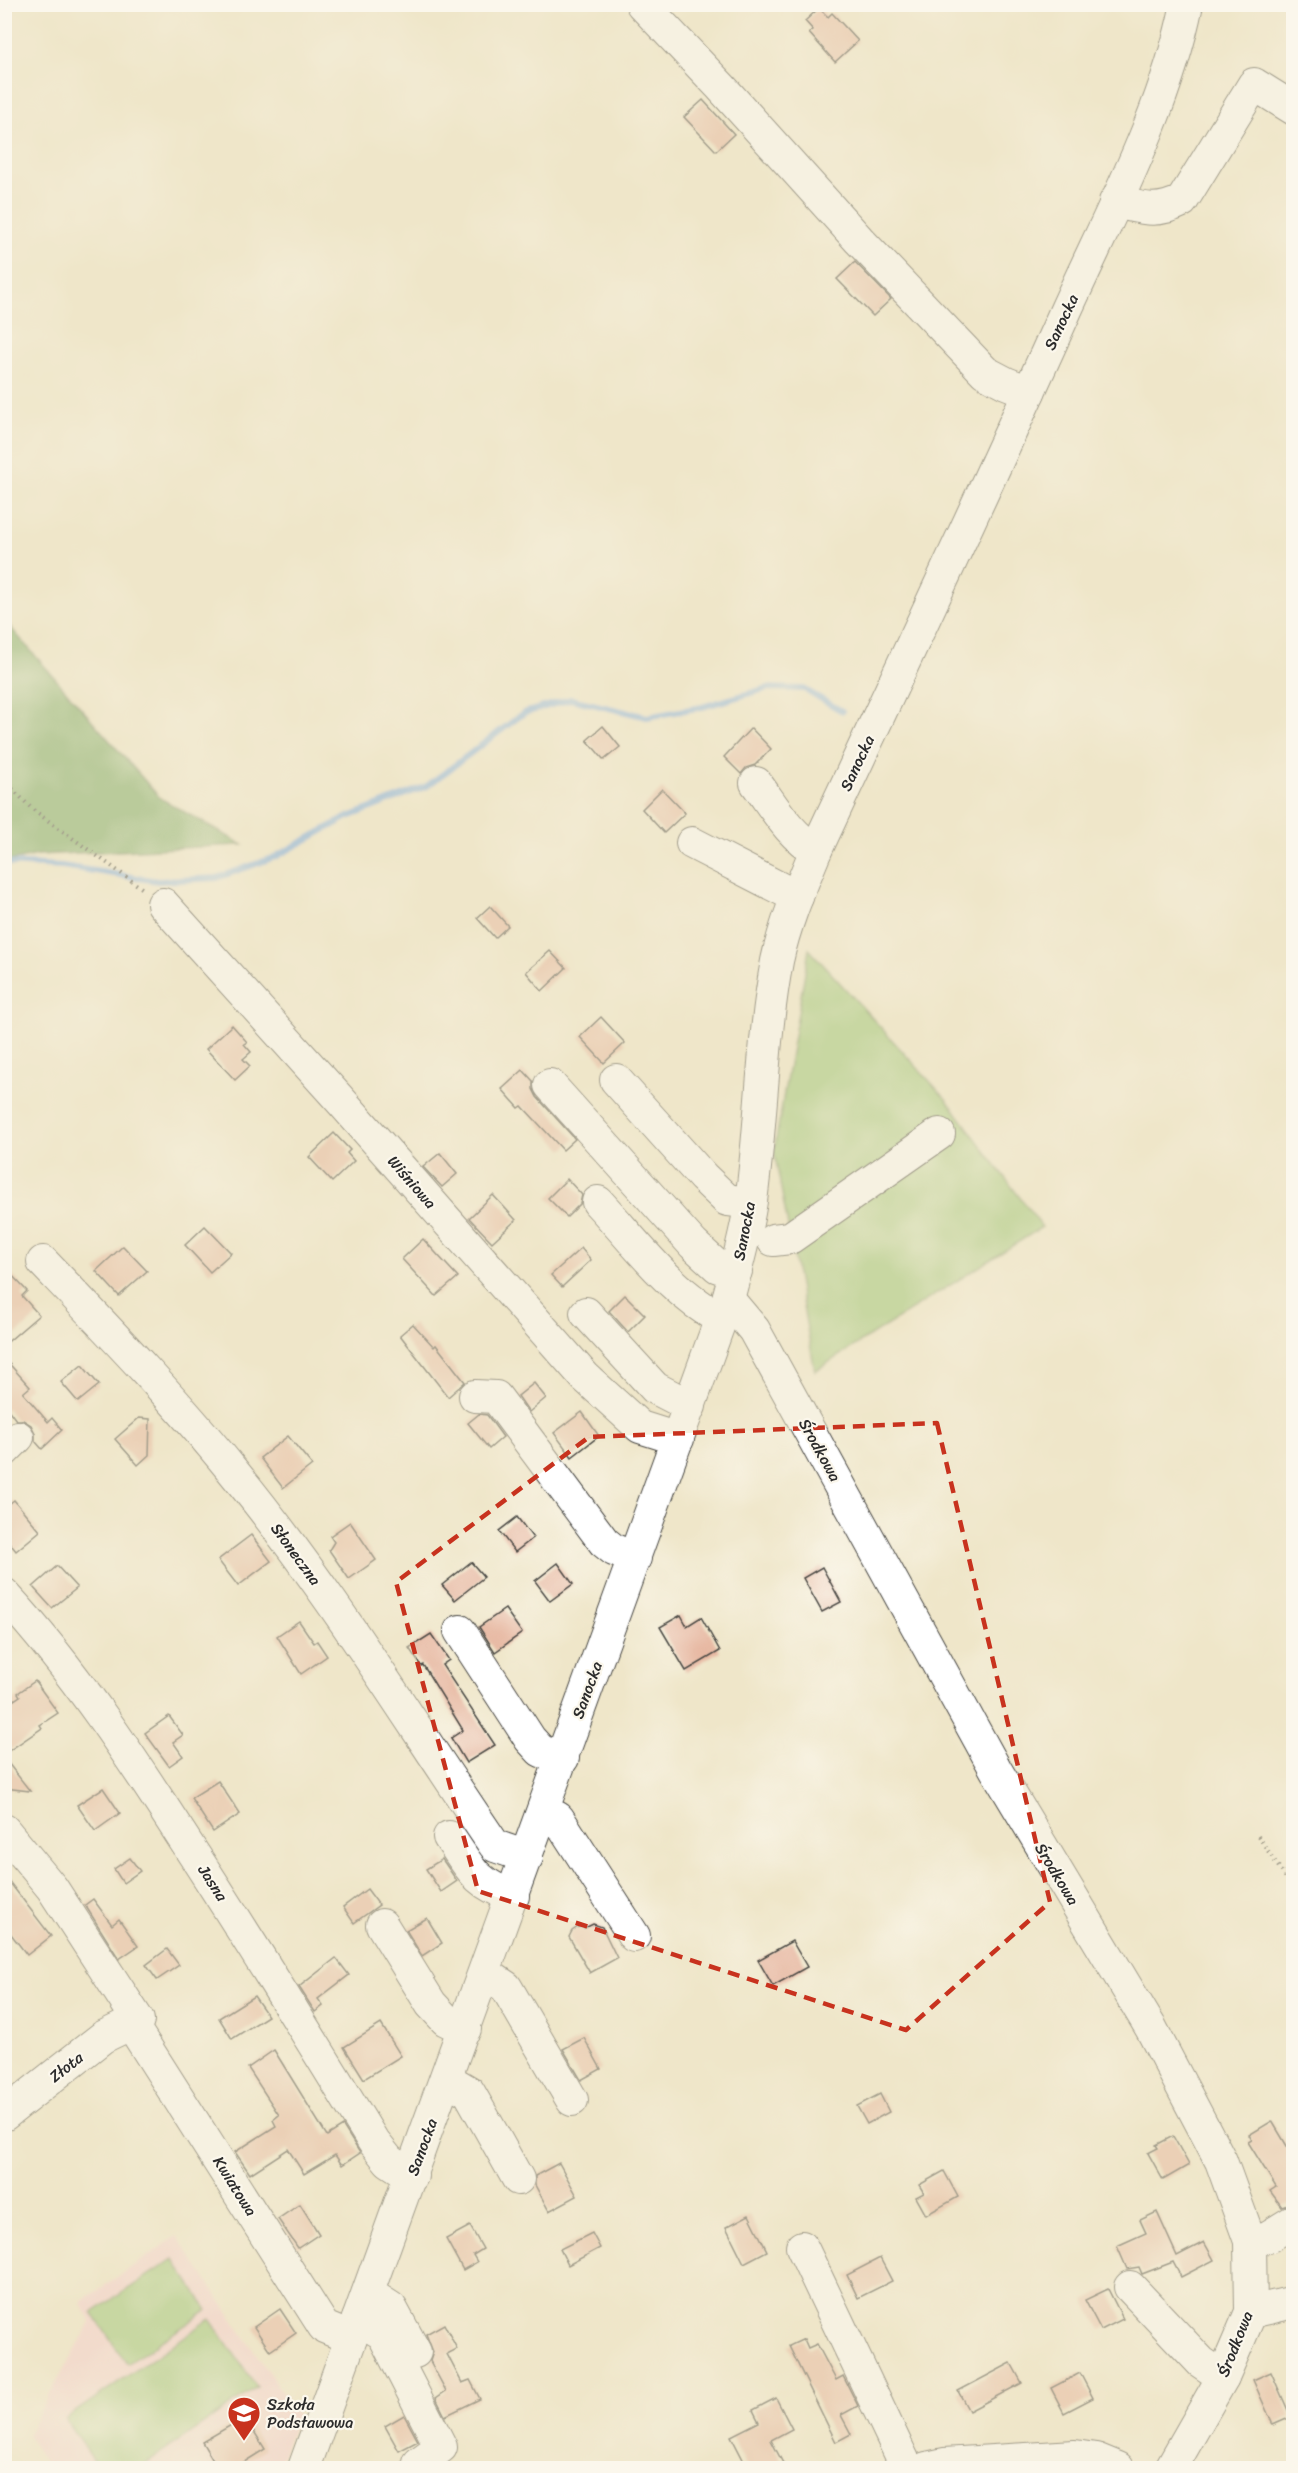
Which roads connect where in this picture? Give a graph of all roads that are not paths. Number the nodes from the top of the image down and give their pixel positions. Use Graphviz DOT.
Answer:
graph roads {
  1 [pos="642,4"];
  2 [pos="1187,4"];
  3 [pos="1293,109"];
  4 [pos="1115,202"];
  5 [pos="1029,392"];
  6 [pos="756,783"];
  7 [pos="692,843"];
  8 [pos="816,850"];
  9 [pos="797,897"];
  10 [pos="163,904"];
  11 [pos="616,1080"];
  12 [pos="550,1085"];
  13 [pos="939,1134"];
  14 [pos="598,1202"];
  15 [pos="750,1203"];
  16 [pos="773,1240"];
  17 [pos="43,1262"];
  18 [pos="728,1296"];
  19 [pos="586,1313"];
  20 [pos="475,1396"];
  21 [pos="690,1406"];
  22 [pos="540,1430"];
  23 [pos="678,1438"];
  24 [pos="637,1551"];
  25 [pos="4,1594"];
  26 [pos="460,1631"];
  27 [pos="563,1758"];
  28 [pos="544,1811"];
  29 [pos="4,1830"];
  30 [pos="450,1837"];
  31 [pos="527,1857"];
  32 [pos="513,1896"];
  33 [pos="382,1925"];
  34 [pos="634,1936"];
  35 [pos="485,1973"];
  36 [pos="130,2022"];
  37 [pos="465,2029"];
  38 [pos="447,2079"];
  39 [pos="572,2100"];
  40 [pos="4,2115"];
  41 [pos="412,2176"];
  42 [pos="518,2179"];
  43 [pos="1293,2221"];
  44 [pos="1250,2241"];
  45 [pos="802,2247"];
  46 [pos="1130,2287"];
  47 [pos="1293,2303"];
  48 [pos="1251,2312"];
  49 [pos="359,2317"];
  50 [pos="1223,2377"];
  51 [pos="430,2379"];
  52 [pos="418,2463"];
  53 [pos="304,2469"];
  54 [pos="907,2469"];
  55 [pos="926,2469"];
  56 [pos="1119,2469"];
  57 [pos="1171,2469"];
  1 -- 5 [label="street"];
  2 -- 4 [label="street, Sanocka"];
  3 -- 4 [label="street"];
  4 -- 5 [label="street, Sanocka"];
  5 -- 8 [label="street, Sanocka"];
  6 -- 8 [label="street"];
  7 -- 9 [label="street"];
  8 -- 9 [label="street, Sanocka"];
  9 -- 15 [label="street, Sanocka"];
  10 -- 23 [label="street, Wiśniowa"];
  11 -- 15 [label="street"];
  12 -- 18 [label="street"];
  13 -- 16 [label="street"];
  14 -- 18 [label="street"];
  15 -- 18 [label="street, Sanocka"];
  17 -- 31 [label="street, Słoneczna"];
  18 -- 21 [label="street, Sanocka"];
  18 -- 44 [label="street, Środkowa"];
  19 -- 21 [label="street"];
  20 -- 24 [label="street"];
  21 -- 23 [label="street, Sanocka"];
  22 -- 24 [label="street"];
  23 -- 24 [label="street, Sanocka"];
  24 -- 27 [label="street, Sanocka"];
  25 -- 41 [label="street, Jasna"];
  26 -- 27 [label="street"];
  27 -- 28 [label="street, Sanocka"];
  28 -- 31 [label="street, Sanocka"];
  28 -- 34 [label="street"];
  29 -- 36 [label="street"];
  30 -- 32 [label="street"];
  31 -- 32 [label="street, Sanocka"];
  32 -- 35 [label="street, Sanocka"];
  33 -- 37 [label="street"];
  35 -- 37 [label="street, Sanocka"];
  35 -- 39 [label="street"];
  36 -- 40 [label="street, Złota"];
  36 -- 49 [label="street, Kwiatowa"];
  37 -- 38 [label="street, Sanocka"];
  38 -- 41 [label="street, Sanocka"];
  38 -- 42 [label="street"];
  41 -- 49 [label="street, Sanocka"];
  43 -- 44 [label="street"];
  44 -- 48 [label="street, Środkowa"];
  45 -- 54 [label="street"];
  46 -- 50 [label="street"];
  47 -- 48 [label="street"];
  48 -- 50 [label="street, Środkowa"];
  49 -- 51 [label="street"];
  49 -- 52 [label="street"];
  49 -- 53 [label="street, Sanocka"];
  50 -- 57 [label="street, Środkowa"];
  55 -- 56 [label="street"];
}
